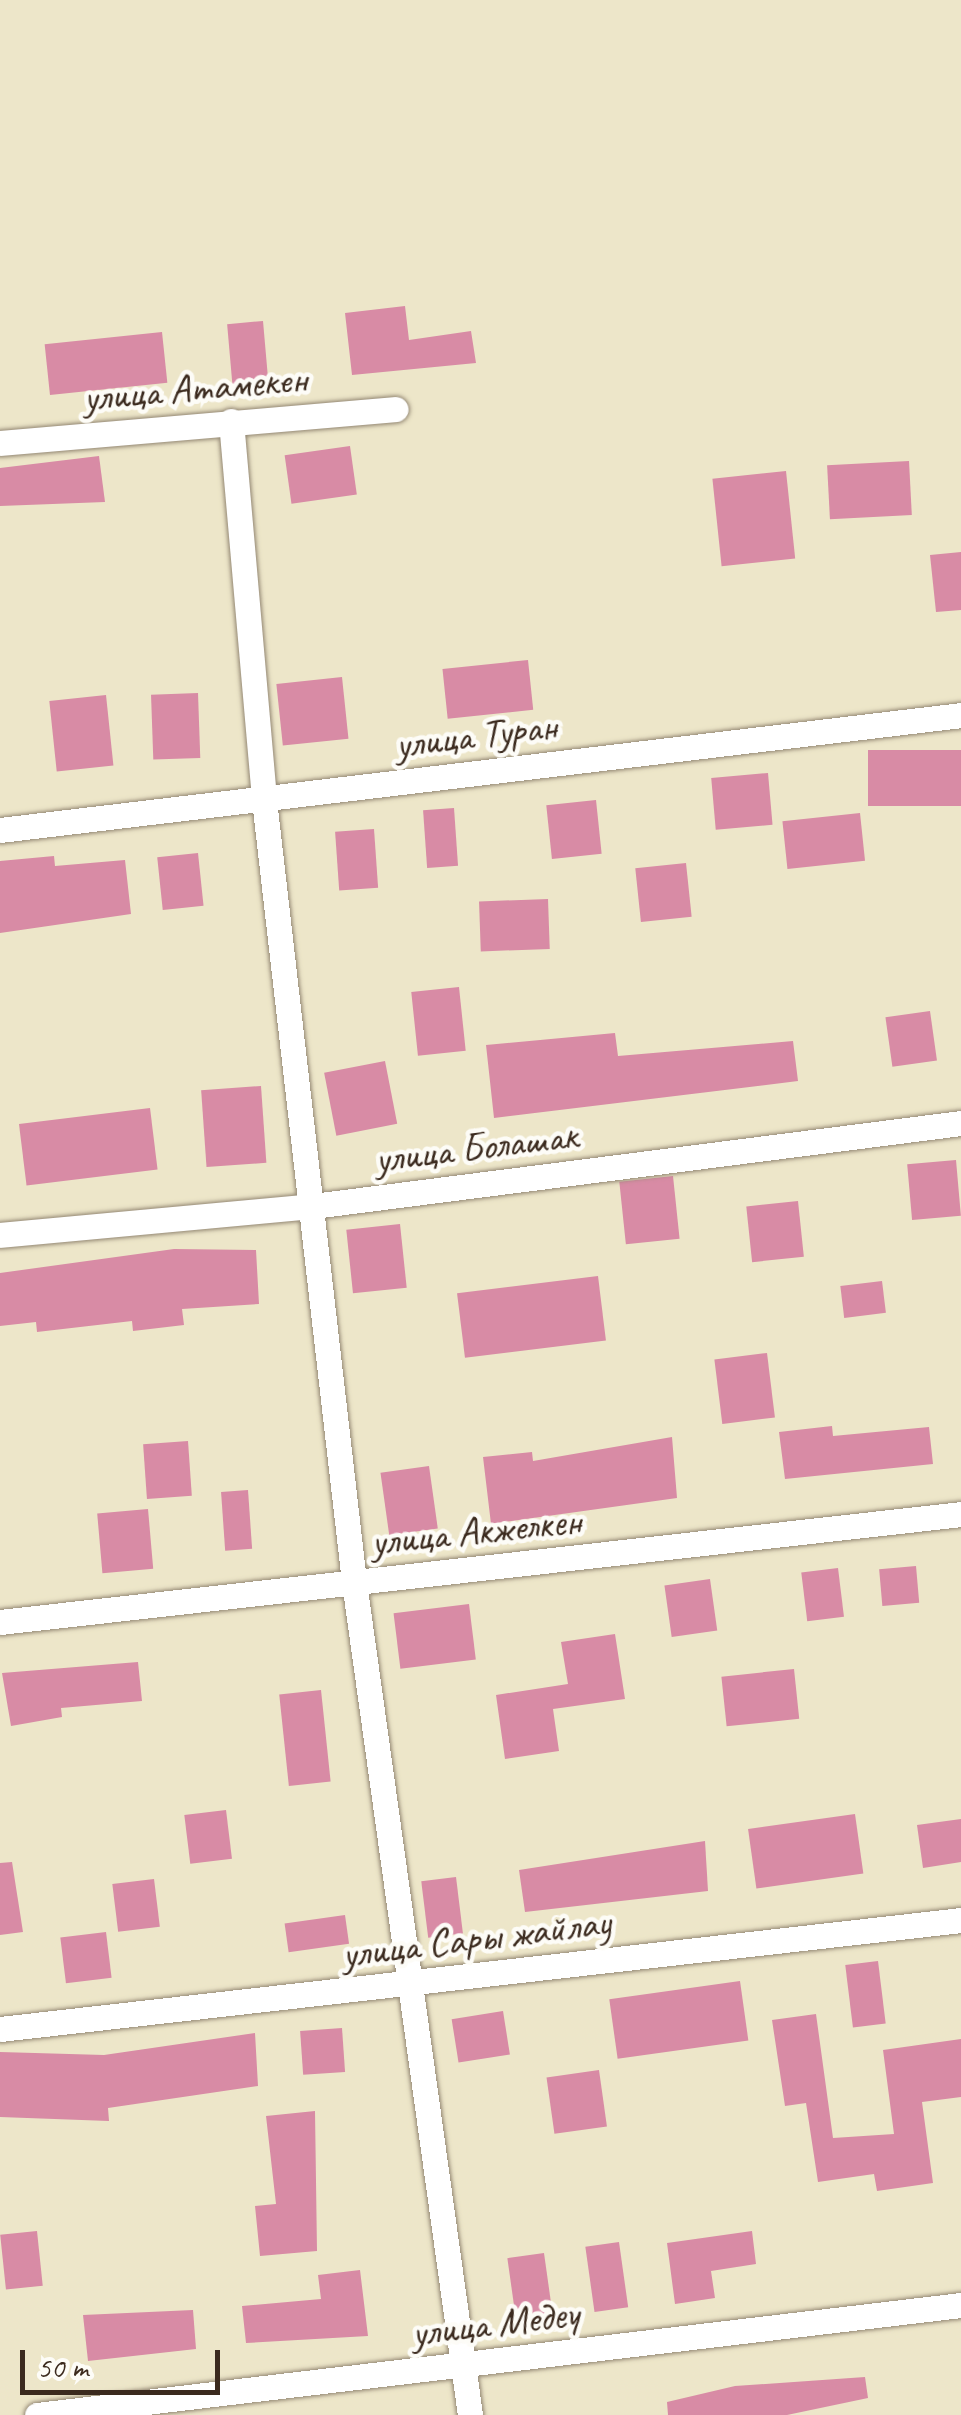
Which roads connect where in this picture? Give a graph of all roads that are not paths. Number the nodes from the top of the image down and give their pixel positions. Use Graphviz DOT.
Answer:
graph roads {
  1 [pos="396,409"];
  2 [pos="231,421"];
  3 [pos="0,444"];
  4 [pos="961,715"];
  5 [pos="264,800"];
  6 [pos="0,830"];
  7 [pos="961,1123"];
  8 [pos="313,1206"];
  9 [pos="0,1235"];
  10 [pos="961,1514"];
  11 [pos="354,1582"];
  12 [pos="0,1622"];
  13 [pos="961,1920"];
  14 [pos="410,1984"];
  15 [pos="0,2029"];
  16 [pos="961,2305"];
  17 [pos="465,2364"];
  18 [pos="37,2415"];
  19 [pos="470,2415"];
  1 -- 2 [label="street, улица Атамекен"];
  2 -- 3 [label="street, улица Атамекен"];
  2 -- 5 [label="street"];
  4 -- 5 [label="street, улица Туран"];
  5 -- 6 [label="street, улица Туран"];
  5 -- 8 [label="street"];
  7 -- 8 [label="street, улица Болашак"];
  8 -- 9 [label="street, улица Болашак"];
  8 -- 11 [label="street"];
  10 -- 11 [label="street, улица Акжелкен"];
  11 -- 12 [label="street, улица Акжелкен"];
  11 -- 14 [label="street"];
  13 -- 14 [label="street, улица Сары жайлау"];
  14 -- 15 [label="street, улица Сары жайлау"];
  14 -- 17 [label="street"];
  16 -- 17 [label="street, улица Медеу"];
  17 -- 18 [label="street, улица Медеу"];
  17 -- 19 [label="street"];
}
